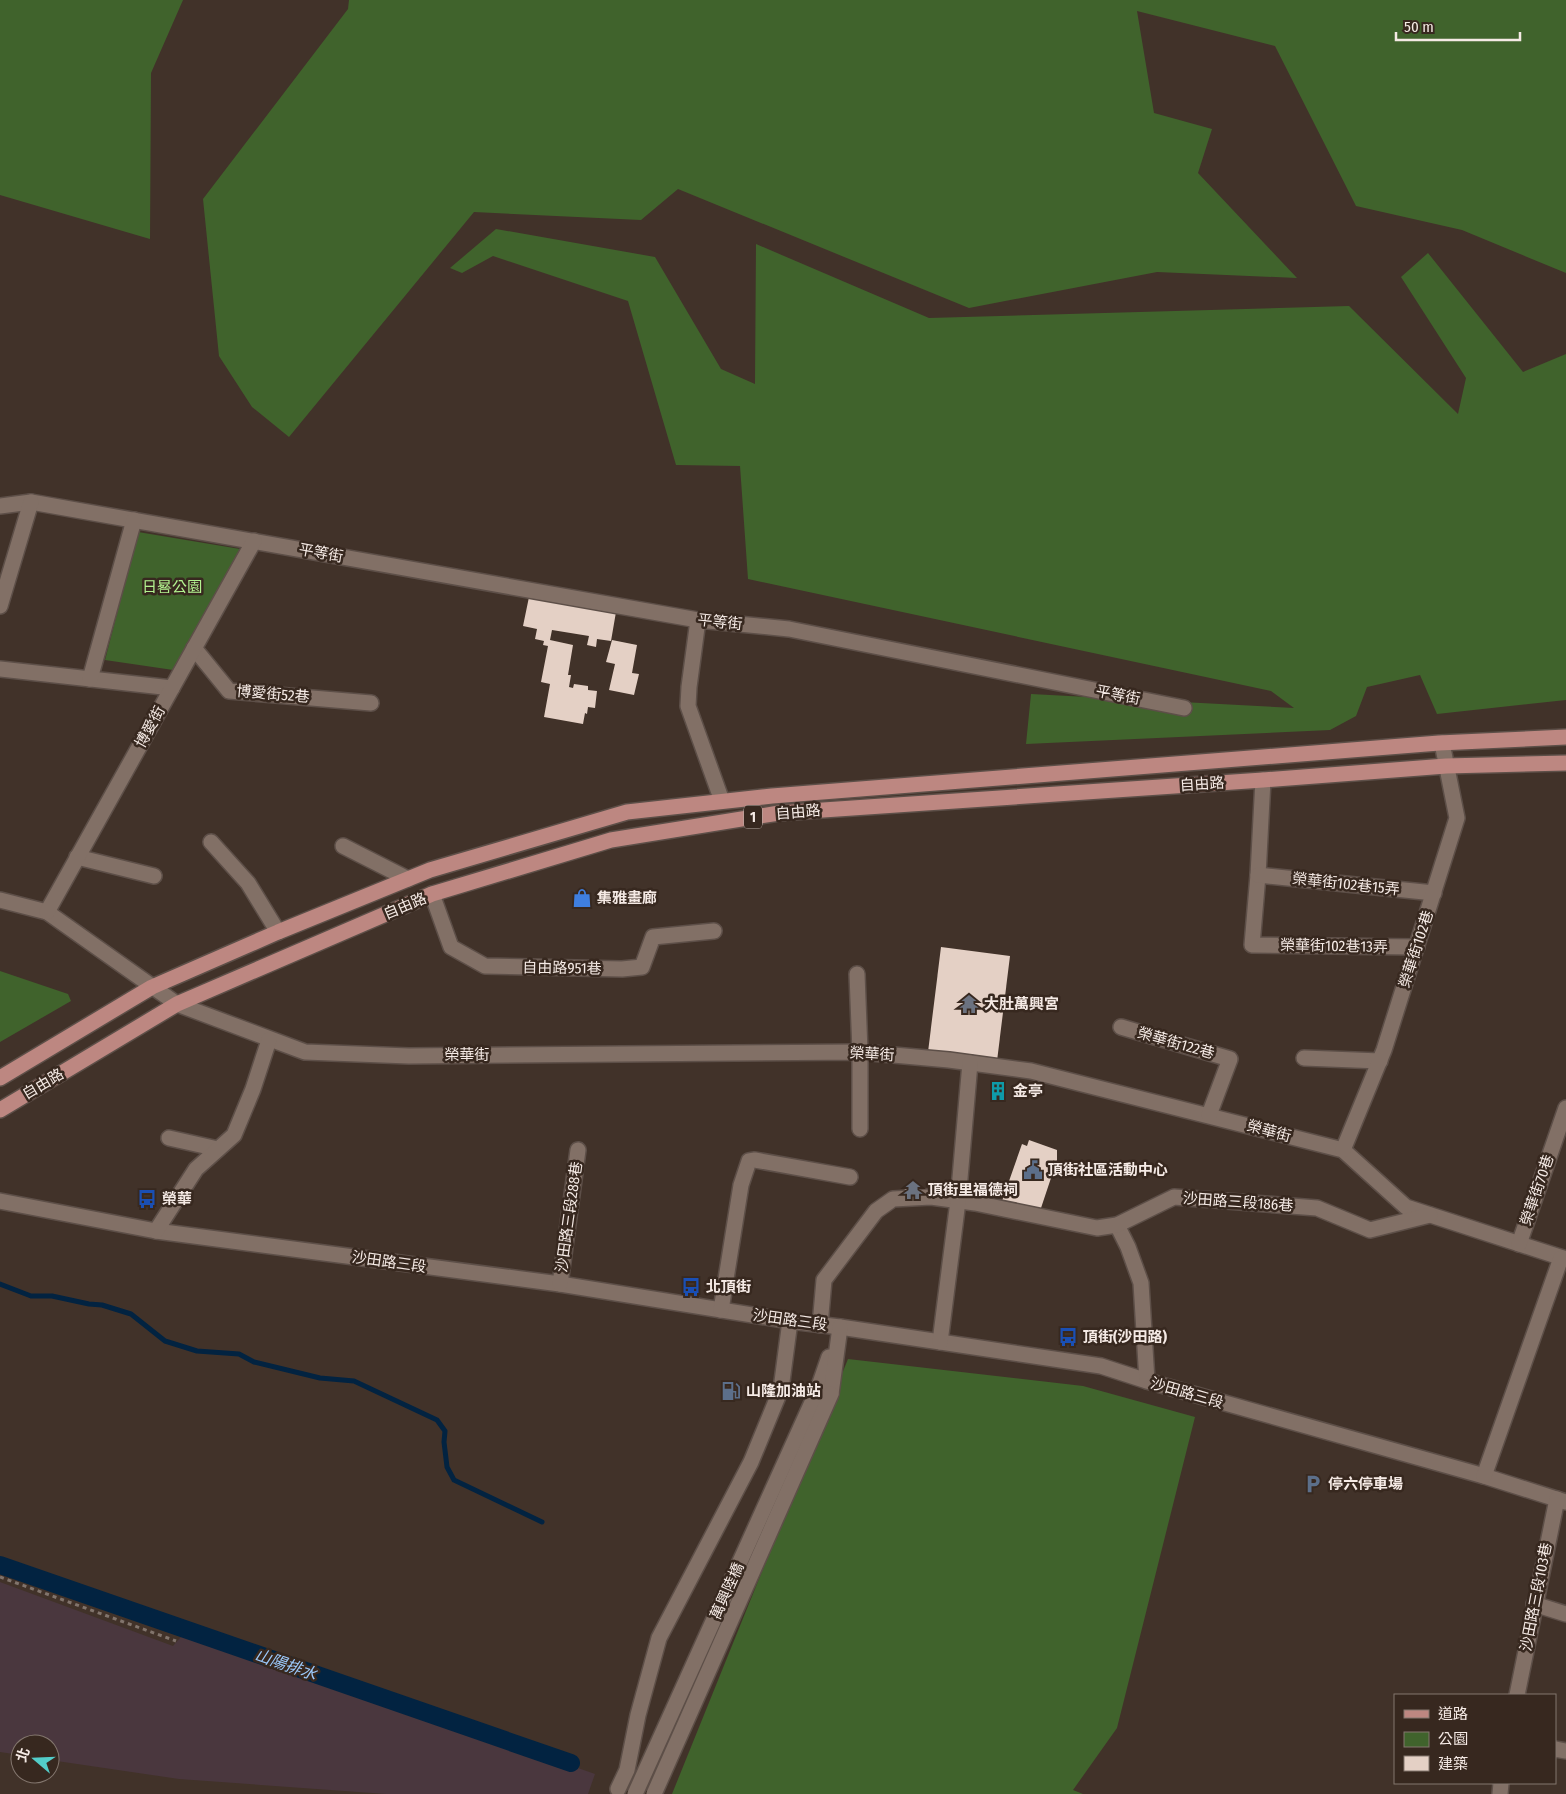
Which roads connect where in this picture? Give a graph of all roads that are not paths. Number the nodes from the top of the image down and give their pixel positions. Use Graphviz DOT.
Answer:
graph roads {
  1 [pos="31,502"];
  2 [pos="0,506"];
  3 [pos="134,520"];
  4 [pos="254,541"];
  5 [pos="0,606"];
  6 [pos="698,620"];
  7 [pos="194,648"];
  8 [pos="0,670"];
  9 [pos="90,679"];
  10 [pos="172,688"];
  11 [pos="371,702"];
  12 [pos="1184,708"];
  13 [pos="1566,737"];
  14 [pos="1442,743"];
  15 [pos="1566,763"];
  16 [pos="1446,766"];
  17 [pos="1263,780"];
  18 [pos="722,801"];
  19 [pos="211,842"];
  20 [pos="343,846"];
  21 [pos="77,857"];
  22 [pos="463,860"];
  23 [pos="1258,874"];
  24 [pos="154,876"];
  25 [pos="408,879"];
  26 [pos="468,883"];
  27 [pos="432,894"];
  28 [pos="1434,894"];
  29 [pos="0,900"];
  30 [pos="47,912"];
  31 [pos="714,931"];
  32 [pos="278,932"];
  33 [pos="1417,947"];
  34 [pos="857,974"];
  35 [pos="152,987"];
  36 [pos="178,1004"];
  37 [pos="1121,1027"];
  38 [pos="269,1040"];
  39 [pos="860,1052"];
  40 [pos="1304,1058"];
  41 [pos="1380,1061"];
  42 [pos="970,1063"];
  43 [pos="0,1078"];
  44 [pos="1566,1108"];
  45 [pos="0,1110"];
  46 [pos="1209,1115"];
  47 [pos="860,1129"];
  48 [pos="169,1138"];
  49 [pos="218,1150"];
  50 [pos="578,1150"];
  51 [pos="1343,1150"];
  52 [pos="850,1177"];
  53 [pos="0,1201"];
  54 [pos="958,1201"];
  55 [pos="1430,1215"];
  56 [pos="1117,1225"];
  57 [pos="156,1231"];
  58 [pos="1519,1244"];
  59 [pos="1564,1259"];
  60 [pos="560,1284"];
  61 [pos="721,1310"];
  62 [pos="790,1321"];
  63 [pos="820,1325"];
  64 [pos="840,1327"];
  65 [pos="940,1342"];
  66 [pos="1147,1381"];
  67 [pos="825,1391"];
  68 [pos="1484,1476"];
  69 [pos="1561,1501"];
  70 [pos="1534,1604"];
  71 [pos="1566,1614"];
  72 [pos="1517,1694"];
  73 [pos="635,1794"];
  74 [pos="654,1794"];
  75 [pos="662,1794"];
  1 -- 2 [label="street, 平等街"];
  1 -- 3 [label="street, 平等街"];
  1 -- 5 [label="street"];
  3 -- 4 [label="street, 平等街"];
  3 -- 9 [label="street"];
  4 -- 6 [label="street, 平等街"];
  4 -- 7 [label="street, 博愛街"];
  6 -- 12 [label="street, 平等街"];
  6 -- 18 [label="street"];
  7 -- 10 [label="street, 博愛街"];
  7 -- 11 [label="street, 博愛街52巷"];
  8 -- 9 [label="street"];
  9 -- 10 [label="street"];
  10 -- 21 [label="street, 博愛街"];
  13 -- 14 [label="main road, 自由路 / 1"];
  14 -- 16 [label="street, 榮華街102巷"];
  14 -- 18 [label="main road, 自由路 / 1"];
  15 -- 16 [label="main road, 自由路 / 1"];
  16 -- 17 [label="main road, 自由路 / 1"];
  16 -- 28 [label="street, 榮華街102巷"];
  17 -- 23 [label="street"];
  17 -- 26 [label="main road, 自由路 / 1"];
  18 -- 22 [label="main road, 自由路 / 1"];
  19 -- 32 [label="street"];
  20 -- 25 [label="street"];
  21 -- 24 [label="street"];
  21 -- 30 [label="street, 博愛街"];
  22 -- 25 [label="main road, 自由路 / 1"];
  22 -- 26 [label="main road"];
  23 -- 28 [label="street, 榮華街102巷15弄"];
  23 -- 33 [label="street, 榮華街102巷13弄"];
  25 -- 32 [label="main road, 自由路 / 1"];
  26 -- 27 [label="main road, 自由路 / 1"];
  27 -- 31 [label="street, 自由路951巷"];
  27 -- 36 [label="main road, 自由路 / 1"];
  28 -- 33 [label="street, 榮華街102巷"];
  29 -- 30 [label="street"];
  30 -- 35 [label="street, 榮華街"];
  32 -- 35 [label="main road, 自由路 / 1"];
  33 -- 41 [label="street, 榮華街102巷"];
  34 -- 39 [label="street"];
  35 -- 36 [label="street, 榮華街"];
  35 -- 43 [label="main road, 自由路 / 1"];
  36 -- 38 [label="street, 榮華街"];
  36 -- 45 [label="main road, 自由路 / 1"];
  37 -- 46 [label="street, 榮華街122巷"];
  38 -- 39 [label="street, 榮華街"];
  38 -- 49 [label="street"];
  39 -- 42 [label="street, 榮華街"];
  39 -- 47 [label="street"];
  40 -- 41 [label="street"];
  41 -- 51 [label="street, 榮華街102巷"];
  42 -- 46 [label="street, 榮華街"];
  42 -- 54 [label="street"];
  44 -- 58 [label="street, 榮華街70巷"];
  46 -- 51 [label="street, 榮華街"];
  48 -- 49 [label="street"];
  49 -- 57 [label="street"];
  50 -- 60 [label="street, 沙田路三段288巷"];
  51 -- 55 [label="street, 榮華街"];
  52 -- 61 [label="street"];
  53 -- 57 [label="street, 沙田路三段"];
  54 -- 56 [label="street"];
  54 -- 63 [label="street"];
  54 -- 65 [label="street"];
  55 -- 56 [label="street, 沙田路三段186巷"];
  55 -- 58 [label="street, 榮華街"];
  56 -- 66 [label="street"];
  57 -- 60 [label="street, 沙田路三段"];
  58 -- 59 [label="street, 榮華街"];
  59 -- 68 [label="street"];
  60 -- 61 [label="street, 沙田路三段"];
  61 -- 62 [label="street, 沙田路三段"];
  62 -- 63 [label="street, 沙田路三段"];
  62 -- 75 [label="street"];
  63 -- 64 [label="street, 沙田路三段"];
  64 -- 65 [label="street, 沙田路三段"];
  64 -- 67 [label="street"];
  65 -- 66 [label="street, 沙田路三段"];
  66 -- 68 [label="street, 沙田路三段"];
  67 -- 73 [label="street, 萬興陸橋, bridge"];
  67 -- 74 [label="street, 萬興陸橋, bridge"];
  68 -- 69 [label="street, 沙田路三段"];
  69 -- 70 [label="street, 沙田路三段103巷"];
  70 -- 71 [label="street"];
  70 -- 72 [label="street, 沙田路三段103巷"];
}
